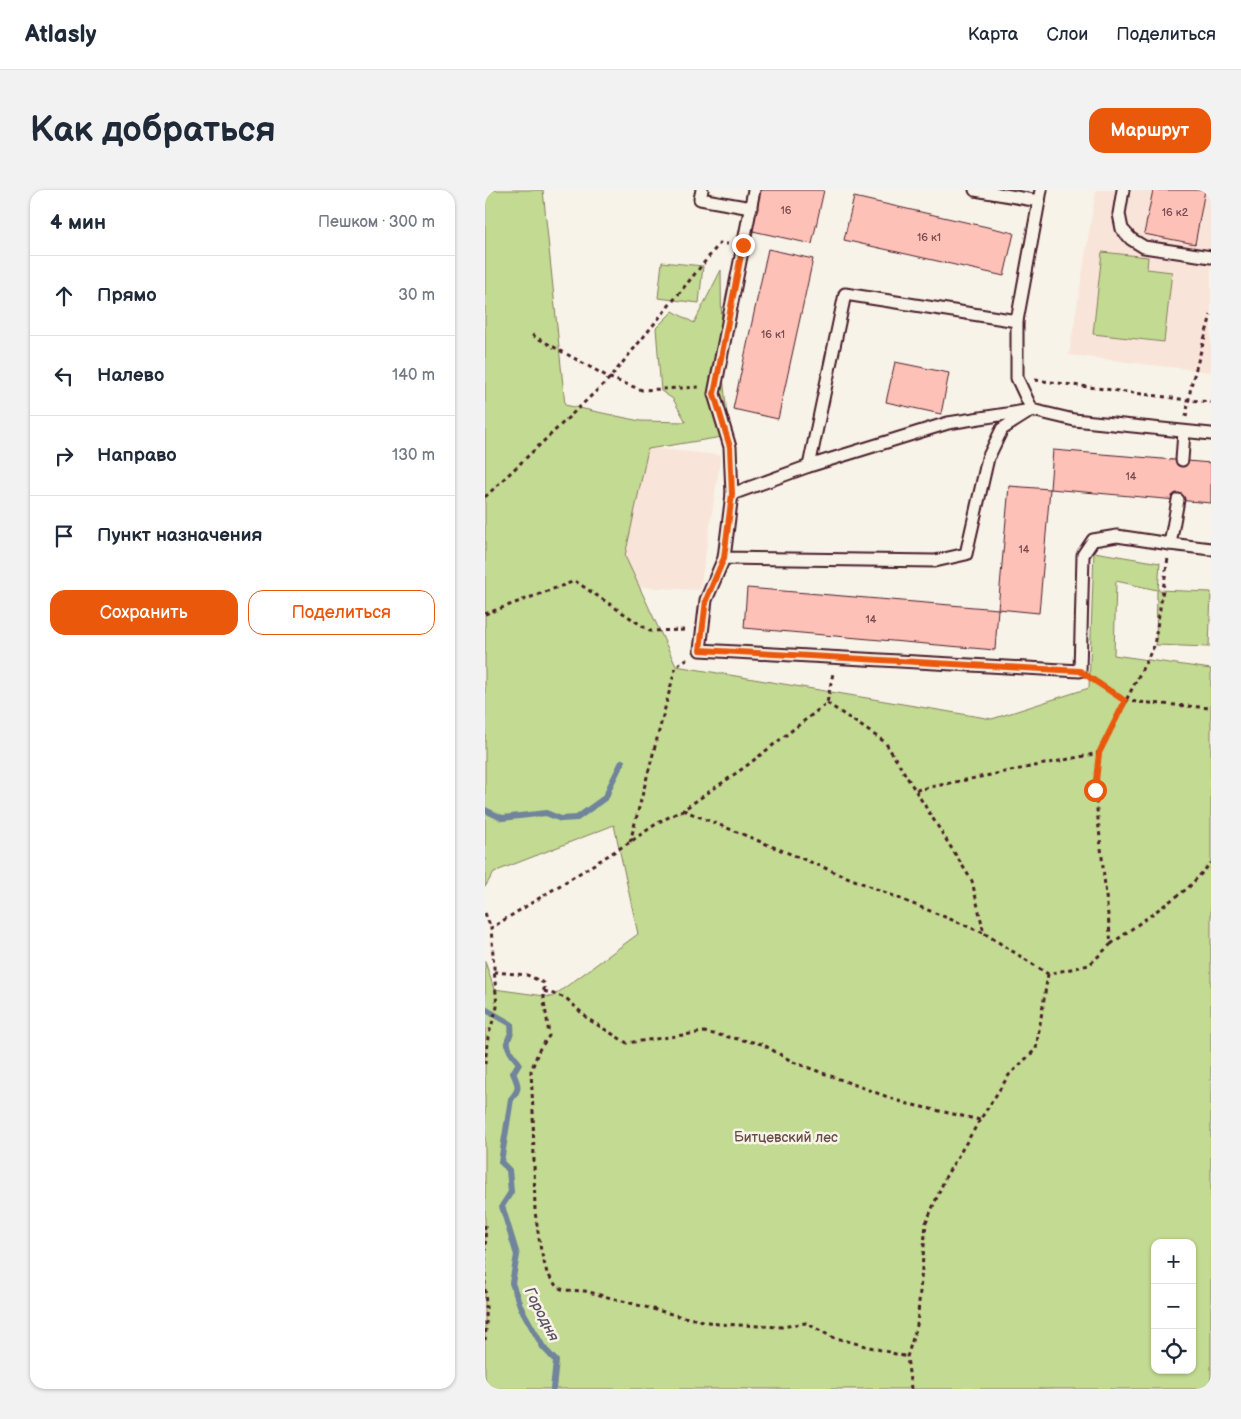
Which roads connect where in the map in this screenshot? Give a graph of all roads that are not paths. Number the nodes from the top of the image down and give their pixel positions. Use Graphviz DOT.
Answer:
graph roads {
  1 [pos="702,190"];
  2 [pos="754,190"];
  3 [pos="975,190"];
  4 [pos="1123,190"];
  5 [pos="1040,196"];
  6 [pos="751,208"];
  7 [pos="1211,257"];
  8 [pos="1017,321"];
  9 [pos="1032,410"];
  10 [pos="1184,432"];
  11 [pos="1211,434"];
  12 [pos="1182,460"];
  13 [pos="809,466"];
  14 [pos="732,494"];
  15 [pos="1178,500"];
  16 [pos="1170,544"];
  17 [pos="1211,549"];
  18 [pos="724,558"];
  1 -- 6 [label="lane"];
  2 -- 6 [label="lane"];
  3 -- 5 [label="lane"];
  4 -- 7 [label="lane"];
  5 -- 8 [label="lane"];
  6 -- 14 [label="lane"];
  8 -- 9 [label="lane"];
  8 -- 13 [label="lane"];
  9 -- 10 [label="lane"];
  9 -- 13 [label="lane"];
  9 -- 18 [label="lane"];
  10 -- 11 [label="lane"];
  10 -- 12 [label="lane"];
  13 -- 14 [label="lane"];
  14 -- 18 [label="lane"];
  15 -- 16 [label="lane"];
  16 -- 17 [label="lane"];
  16 -- 18 [label="lane"];
}
